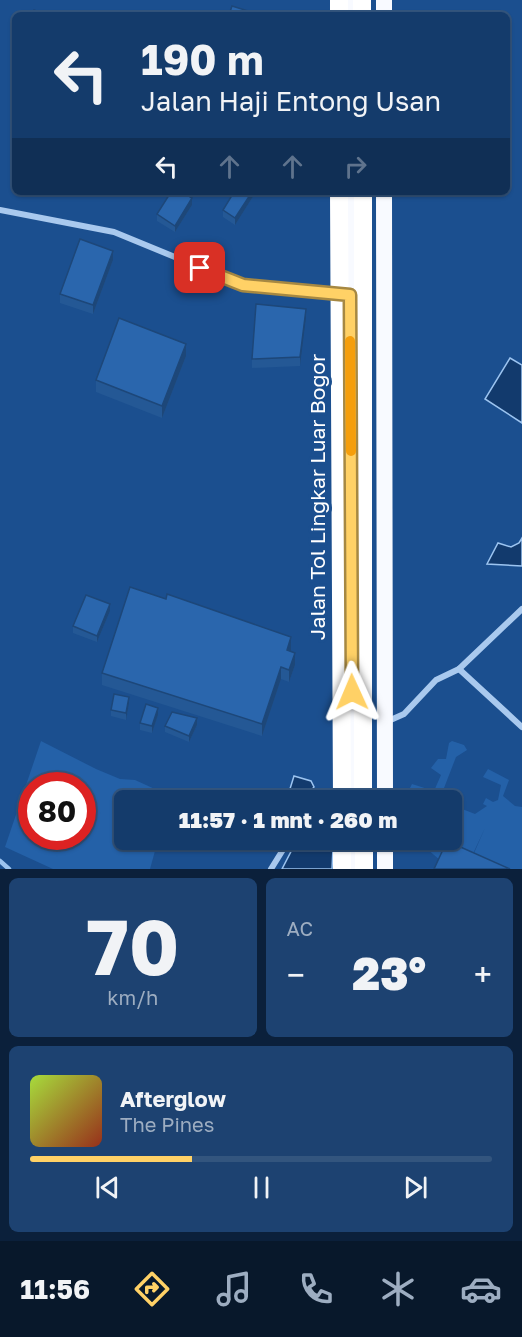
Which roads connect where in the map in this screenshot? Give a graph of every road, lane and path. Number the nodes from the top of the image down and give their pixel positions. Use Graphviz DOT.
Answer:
graph roads {
  1 [pos="339,195"];
  2 [pos="350,195"];
  3 [pos="363,195"];
  4 [pos="384,195"];
  5 [pos="0,210"];
  6 [pos="350,295"];
  7 [pos="522,609"];
  8 [pos="459,669"];
  9 [pos="386,722"];
  10 [pos="522,727"];
  11 [pos="354,781"];
  12 [pos="341,790"];
  13 [pos="342,790"];
  14 [pos="354,790"];
  15 [pos="363,790"];
  16 [pos="385,790"];
  17 [pos="283,850"];
  18 [pos="342,850"];
  19 [pos="353,850"];
  20 [pos="364,850"];
  21 [pos="385,850"];
  22 [pos="271,869"];
  23 [pos="342,869"];
  24 [pos="353,869"];
  25 [pos="364,869"];
  26 [pos="385,869"];
  1 -- 13 [label="highway, Jalan Tol Lingkar Luar Bogor, bridge"];
  2 -- 6 [label="highway"];
  3 -- 15 [label="highway, Jalan Tol Lingkar Luar Bogor"];
  4 -- 9 [label="highway"];
  5 -- 6 [label="street"];
  6 -- 11 [label="highway"];
  7 -- 8 [label="street"];
  8 -- 9 [label="street"];
  8 -- 10 [label="street"];
  9 -- 16 [label="highway"];
  11 -- 12 [label="street"];
  11 -- 14 [label="highway"];
  17 -- 22 [label="street"];
  18 -- 23 [label="highway"];
  19 -- 24 [label="highway"];
  20 -- 25 [label="highway"];
  21 -- 26 [label="highway"];
}
